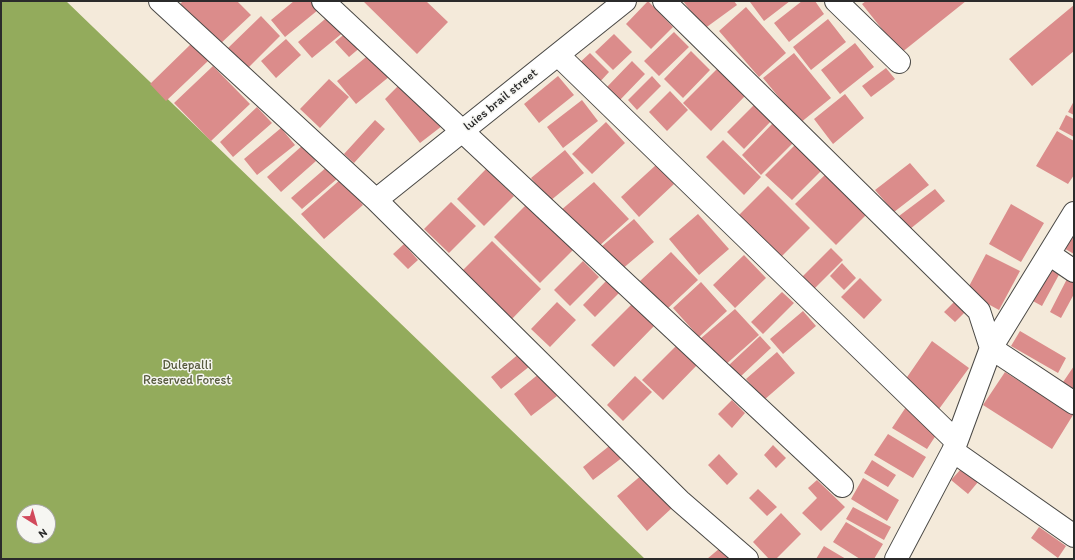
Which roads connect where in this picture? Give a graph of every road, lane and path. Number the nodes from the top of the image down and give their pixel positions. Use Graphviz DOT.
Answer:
graph roads {
  1 [pos="160,1"];
  2 [pos="323,1"];
  3 [pos="625,1"];
  4 [pos="664,1"];
  5 [pos="836,1"];
  6 [pos="558,55"];
  7 [pos="899,62"];
  8 [pos="462,132"];
  9 [pos="376,200"];
  10 [pos="1074,213"];
  11 [pos="1049,254"];
  12 [pos="1074,271"];
  13 [pos="991,348"];
  14 [pos="1074,404"];
  15 [pos="954,446"];
  16 [pos="842,486"];
  17 [pos="1074,536"];
  18 [pos="899,558"];
  19 [pos="747,559"];
  1 -- 9 [label="street"];
  2 -- 8 [label="street"];
  3 -- 6 [label="street, luies brail street"];
  4 -- 13 [label="street"];
  5 -- 7 [label="street"];
  6 -- 8 [label="street, luies brail street"];
  6 -- 15 [label="street"];
  8 -- 9 [label="street, luies brail street"];
  8 -- 16 [label="street"];
  9 -- 19 [label="street"];
  10 -- 11 [label="street"];
  11 -- 12 [label="street"];
  11 -- 13 [label="street"];
  13 -- 14 [label="street"];
  13 -- 15 [label="street"];
  15 -- 17 [label="street"];
  15 -- 18 [label="street"];
}
